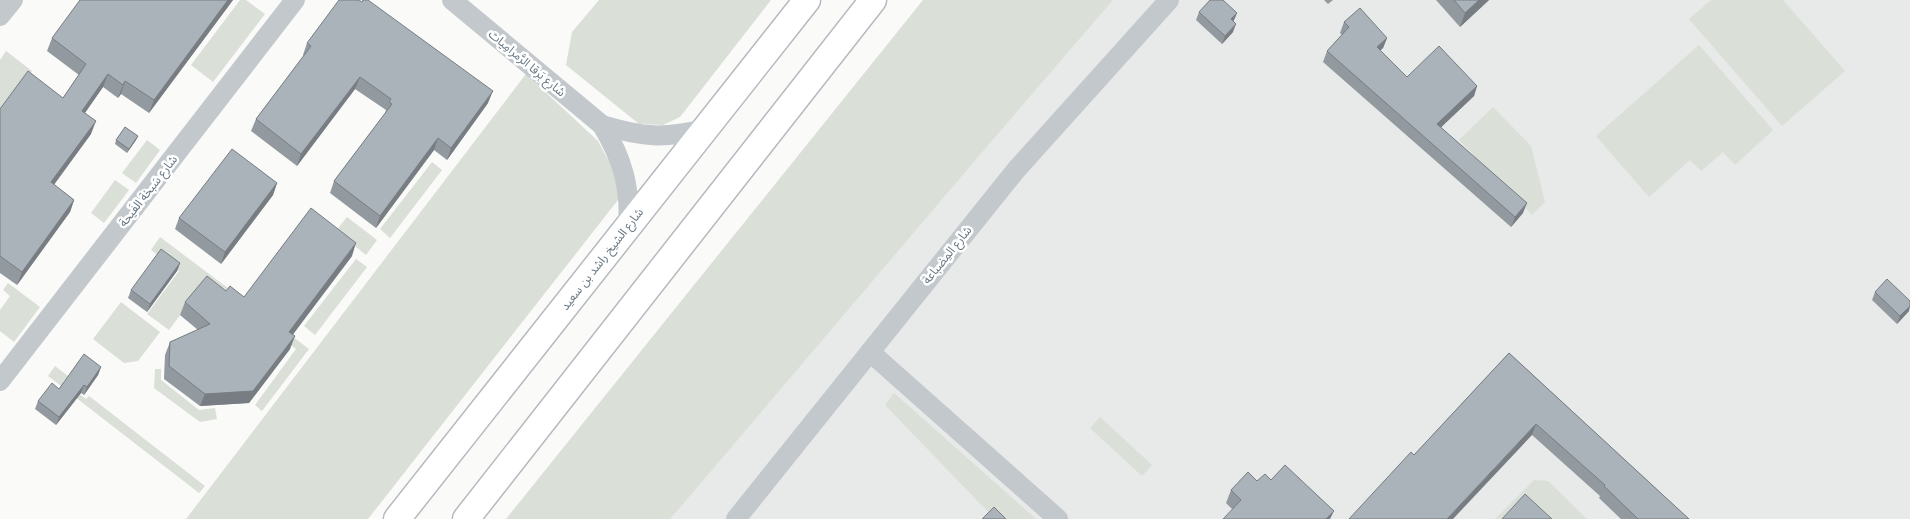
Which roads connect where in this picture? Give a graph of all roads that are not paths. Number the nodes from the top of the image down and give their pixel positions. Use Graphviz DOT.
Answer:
graph roads {
  1 [pos="13,0"];
  2 [pos="295,0"];
  3 [pos="452,0"];
  4 [pos="808,0"];
  5 [pos="873,0"];
  6 [pos="1169,0"];
  7 [pos="0,16"];
  8 [pos="602,126"];
  9 [pos="705,128"];
  10 [pos="628,226"];
  11 [pos="870,352"];
  12 [pos="0,381"];
  13 [pos="397,519"];
  14 [pos="466,519"];
  15 [pos="736,519"];
  16 [pos="1058,519"];
  1 -- 7 [label="street"];
  2 -- 12 [label="street, شارع سَبخة الفَيحة"];
  3 -- 8 [label="street, شارع بَرقا الرَّمرامِيات"];
  4 -- 9 [label="main road, شارع الشيخ راشد بن سعيد"];
  5 -- 14 [label="main road"];
  6 -- 11 [label="street, شارع المِضباعة"];
  8 -- 9 [label="street, شارع بَرقا الرَّمرامِيات"];
  8 -- 10 [label="street, شارع بَرقا الرَّمرامِيات"];
  9 -- 10 [label="main road, شارع الشيخ راشد بن سعيد"];
  10 -- 13 [label="main road, شارع الشيخ راشد بن سعيد"];
  11 -- 15 [label="street, شارع المِضباعة"];
  11 -- 16 [label="street"];
}
